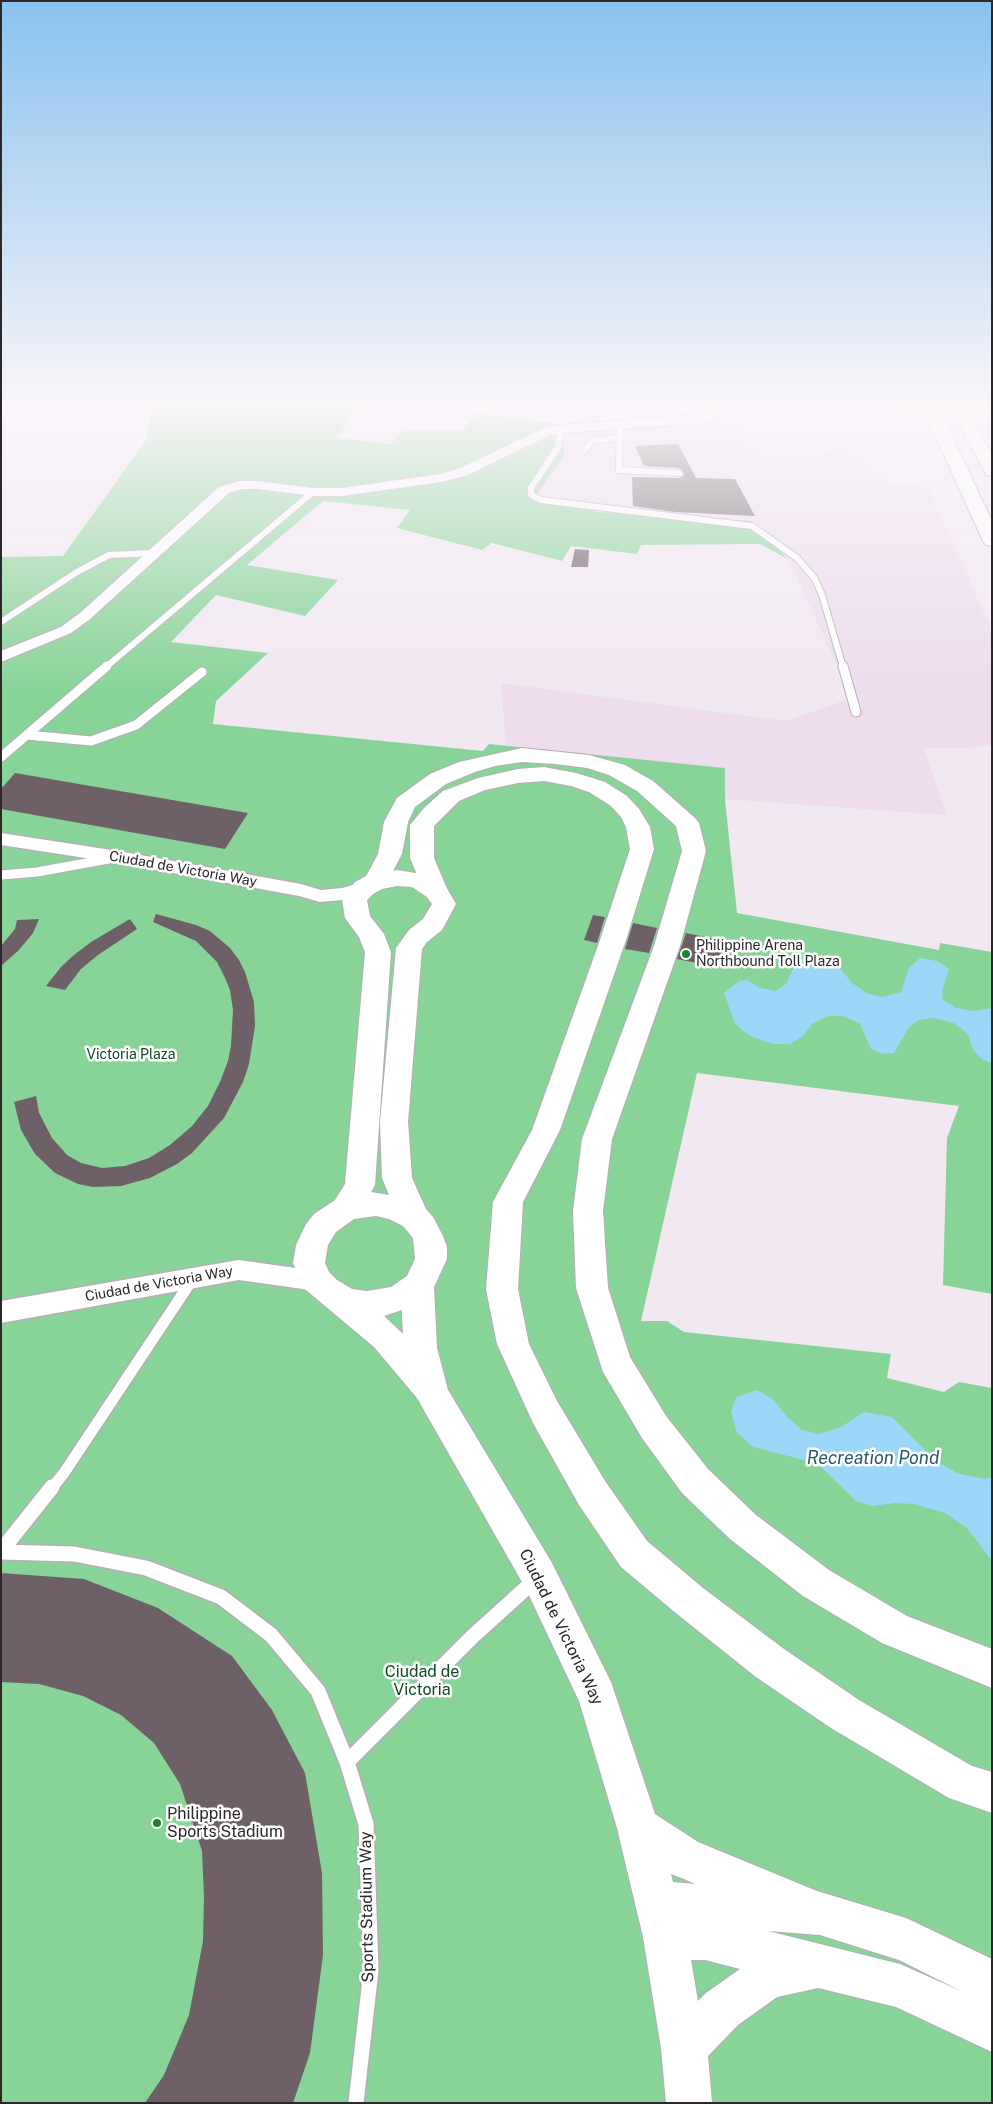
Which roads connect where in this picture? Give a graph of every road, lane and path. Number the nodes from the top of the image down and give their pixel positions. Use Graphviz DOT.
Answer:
graph roads {
  1 [pos="217,496"];
  2 [pos="308,496"];
  3 [pos="533,496"];
  4 [pos="971,496"];
  5 [pos="992,541"];
  6 [pos="155,553"];
  7 [pos="1,622"];
  8 [pos="1,657"];
  9 [pos="202,672"];
  10 [pos="856,712"];
  11 [pos="27,734"];
  12 [pos="1,757"];
  13 [pos="1,839"];
  14 [pos="118,857"];
  15 [pos="1,876"];
  16 [pos="370,885"];
  17 [pos="436,890"];
  18 [pos="346,1209"];
  19 [pos="414,1217"];
  20 [pos="194,1277"];
  21 [pos="418,1285"];
  22 [pos="328,1289"];
  23 [pos="1,1312"];
  24 [pos="432,1394"];
  25 [pos="1,1551"];
  26 [pos="539,1576"];
  27 [pos="992,1669"];
  28 [pos="347,1762"];
  29 [pos="992,1793"];
  30 [pos="638,1828"];
  31 [pos="820,1914"];
  32 [pos="661,1920"];
  33 [pos="824,1966"];
  34 [pos="992,1983"];
  35 [pos="992,2029"];
  36 [pos="684,2048"];
  37 [pos="356,2103"];
  38 [pos="689,2103"];
  1 -- 6 [label="street"];
  2 -- 11 [label="lane"];
  3 -- 10 [label="lane"];
  4 -- 5 [label="main road"];
  6 -- 7 [label="lane"];
  6 -- 8 [label="street"];
  9 -- 11 [label="lane"];
  11 -- 12 [label="lane"];
  13 -- 14 [label="street, Ciudad de Victoria Way"];
  14 -- 15 [label="lane"];
  14 -- 16 [label="street, Ciudad de Victoria Way"];
  16 -- 17 [label="main road"];
  16 -- 18 [label="main road"];
  16 -- 27 [label="main road"];
  17 -- 19 [label="main road"];
  17 -- 29 [label="main road"];
  18 -- 19 [label="main road"];
  18 -- 22 [label="main road"];
  19 -- 21 [label="main road"];
  20 -- 22 [label="street, Ciudad de Victoria Way"];
  20 -- 23 [label="street, Ciudad de Victoria Way"];
  20 -- 25 [label="lane"];
  21 -- 22 [label="main road"];
  21 -- 24 [label="main road, Ciudad de Victoria Way"];
  22 -- 24 [label="main road"];
  24 -- 26 [label="main road, Ciudad de Victoria Way"];
  25 -- 28 [label="lane, Sports Stadium Way"];
  26 -- 28 [label="lane"];
  26 -- 30 [label="main road, Ciudad de Victoria Way"];
  28 -- 37 [label="lane, Sports Stadium Way"];
  30 -- 31 [label="main road"];
  30 -- 32 [label="main road, Ciudad de Victoria Way"];
  31 -- 32 [label="main road"];
  31 -- 34 [label="main road"];
  32 -- 33 [label="main road"];
  32 -- 36 [label="main road, Ciudad de Victoria Way"];
  33 -- 35 [label="main road"];
  33 -- 36 [label="main road"];
  36 -- 38 [label="main road, Ciudad de Victoria Way"];
}
